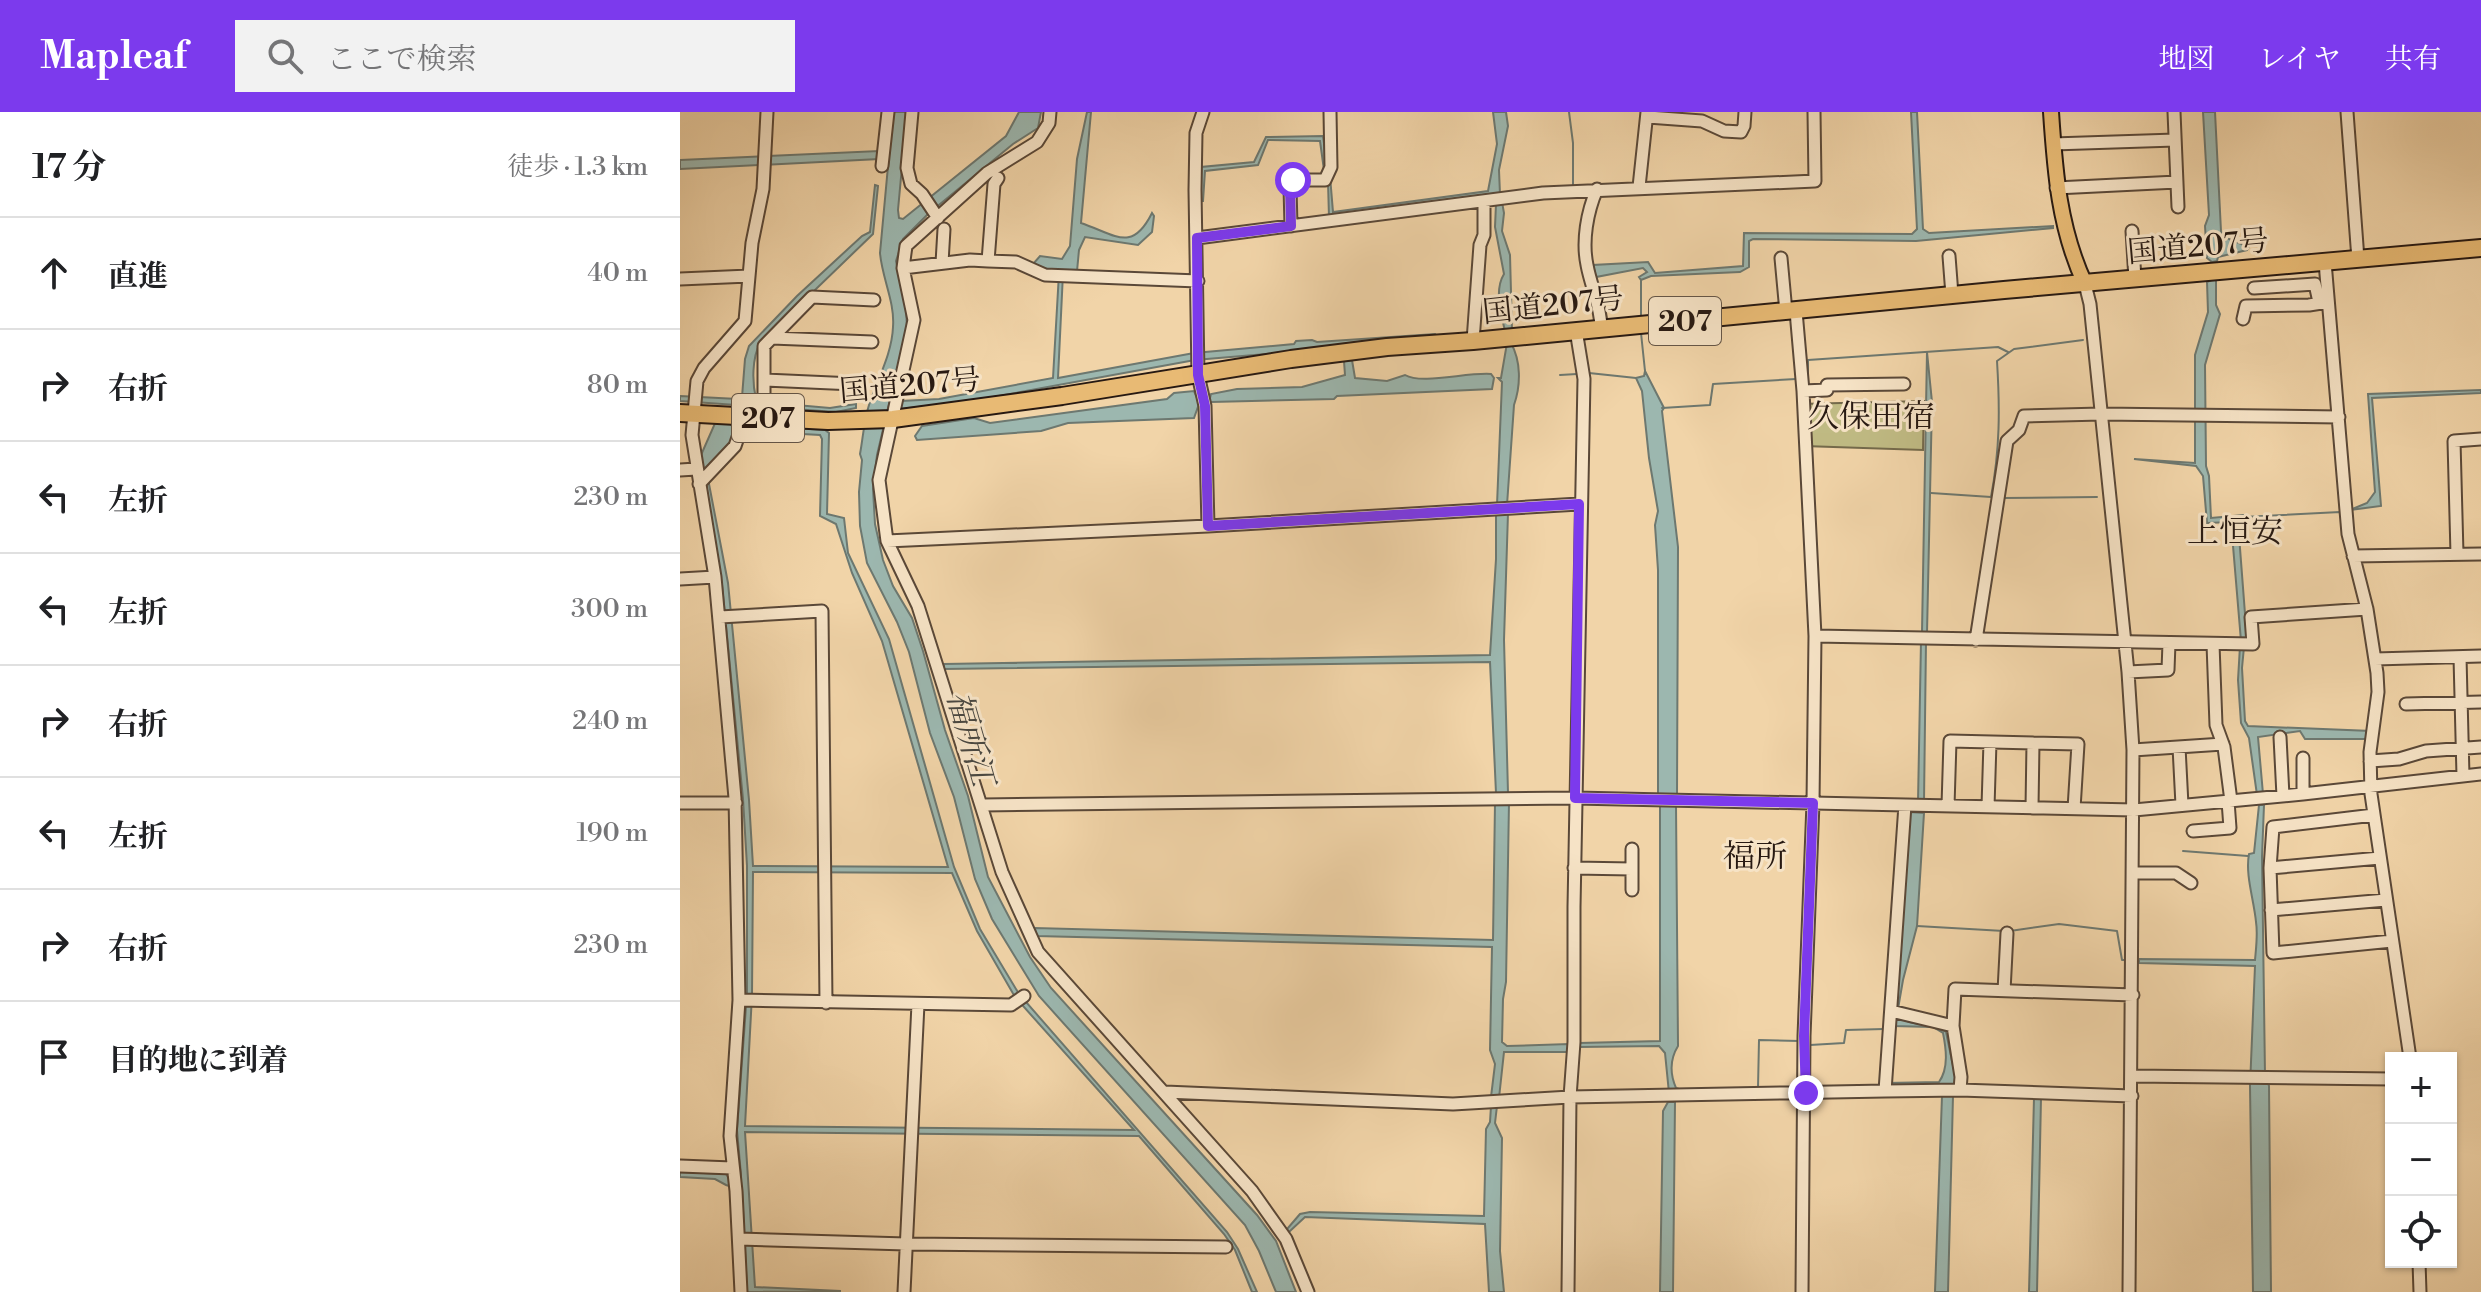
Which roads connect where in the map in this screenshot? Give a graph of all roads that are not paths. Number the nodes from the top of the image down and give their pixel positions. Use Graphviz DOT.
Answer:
graph roads {
  1 [pos="767,112"];
  2 [pos="888,112"];
  3 [pos="912,112"];
  4 [pos="1050,112"];
  5 [pos="1203,112"];
  6 [pos="1330,112"];
  7 [pos="1745,112"];
  8 [pos="1814,112"];
  9 [pos="2051,112"];
  10 [pos="2174,112"];
  11 [pos="2347,112"];
  12 [pos="1647,114"];
  13 [pos="2175,140"];
  14 [pos="2053,144"];
  15 [pos="882,166"];
  16 [pos="998,178"];
  17 [pos="2177,182"];
  18 [pos="1639,187"];
  19 [pos="2056,188"];
  20 [pos="1597,189"];
  21 [pos="1493,200"];
  22 [pos="2178,207"];
  23 [pos="941,223"];
  24 [pos="1291,226"];
  25 [pos="2132,231"];
  26 [pos="1197,238"];
  27 [pos="2481,248"];
  28 [pos="1949,256"];
  29 [pos="1781,258"];
  30 [pos="2358,259"];
  31 [pos="988,261"];
  32 [pos="2325,262"];
  33 [pos="942,263"];
  34 [pos="903,268"];
  35 [pos="2253,269"];
  36 [pos="749,276"];
  37 [pos="680,279"];
  38 [pos="2135,279"];
  39 [pos="1198,281"];
  40 [pos="2085,284"];
  41 [pos="2254,288"];
  42 [pos="1952,295"];
  43 [pos="874,300"];
  44 [pos="2324,302"];
  45 [pos="2254,307"];
  46 [pos="1791,312"];
  47 [pos="2243,319"];
  48 [pos="1601,328"];
  49 [pos="1576,330"];
  50 [pos="772,338"];
  51 [pos="1473,341"];
  52 [pos="872,342"];
  53 [pos="1198,370"];
  54 [pos="765,380"];
  55 [pos="854,384"];
  56 [pos="1904,384"];
  57 [pos="1803,391"];
  58 [pos="690,406"];
  59 [pos="764,409"];
  60 [pos="2101,414"];
  61 [pos="745,417"];
  62 [pos="2339,417"];
  63 [pos="893,419"];
  64 [pos="2481,439"];
  65 [pos="696,469"];
  66 [pos="680,470"];
  67 [pos="699,484"];
  68 [pos="1579,504"];
  69 [pos="1208,526"];
  70 [pos="887,541"];
  71 [pos="2457,554"];
  72 [pos="2481,554"];
  73 [pos="2353,556"];
  74 [pos="715,577"];
  75 [pos="680,579"];
  76 [pos="2367,609"];
  77 [pos="720,617"];
  78 [pos="1815,636"];
  79 [pos="1976,640"];
  80 [pos="2125,643"];
  81 [pos="2169,643"];
  82 [pos="2213,644"];
  83 [pos="2481,656"];
  84 [pos="2460,657"];
  85 [pos="2375,659"];
  86 [pos="2128,672"];
  87 [pos="2461,702"];
  88 [pos="2481,702"];
  89 [pos="2406,704"];
  90 [pos="2280,737"];
  91 [pos="1990,742"];
  92 [pos="2033,743"];
  93 [pos="2223,744"];
  94 [pos="2179,747"];
  95 [pos="2481,747"];
  96 [pos="2462,749"];
  97 [pos="2133,750"];
  98 [pos="2303,758"];
  99 [pos="2370,761"];
  100 [pos="2481,774"];
  101 [pos="2463,776"];
  102 [pos="2371,787"];
  103 [pos="2303,794"];
  104 [pos="2283,796"];
  105 [pos="1575,798"];
  106 [pos="2230,801"];
  107 [pos="680,803"];
  108 [pos="736,803"];
  109 [pos="1813,803"];
  110 [pos="983,805"];
  111 [pos="1905,805"];
  112 [pos="2182,805"];
  113 [pos="1948,806"];
  114 [pos="1988,807"];
  115 [pos="2032,808"];
  116 [pos="2074,809"];
  117 [pos="2134,810"];
  118 [pos="2374,815"];
  119 [pos="2193,831"];
  120 [pos="1632,849"];
  121 [pos="2380,858"];
  122 [pos="1574,868"];
  123 [pos="2270,868"];
  124 [pos="1632,869"];
  125 [pos="2134,873"];
  126 [pos="2191,883"];
  127 [pos="1632,890"];
  128 [pos="2386,900"];
  129 [pos="2271,910"];
  130 [pos="2007,933"];
  131 [pos="2392,941"];
  132 [pos="2004,991"];
  133 [pos="2133,995"];
  134 [pos="1024,996"];
  135 [pos="739,1000"];
  136 [pos="826,1003"];
  137 [pos="918,1004"];
  138 [pos="1891,1011"];
  139 [pos="1953,1026"];
  140 [pos="2409,1052"];
  141 [pos="2132,1076"];
  142 [pos="2385,1079"];
  143 [pos="1960,1090"];
  144 [pos="1885,1091"];
  145 [pos="1165,1092"];
  146 [pos="1806,1093"];
  147 [pos="2132,1096"];
  148 [pos="1570,1097"];
  149 [pos="680,1166"];
  150 [pos="734,1179"];
  151 [pos="739,1239"];
  152 [pos="906,1244"];
  153 [pos="1226,1247"];
  154 [pos="2419,1268"];
  155 [pos="741,1292"];
  156 [pos="904,1292"];
  157 [pos="1308,1292"];
  158 [pos="1568,1292"];
  159 [pos="1802,1292"];
  160 [pos="2129,1292"];
  161 [pos="2420,1292"];
  1 -- 36 [label="street"];
  2 -- 15 [label="street"];
  3 -- 23 [label="street"];
  4 -- 23 [label="street"];
  5 -- 26 [label="street"];
  6 -- 24 [label="street"];
  7 -- 12 [label="street"];
  8 -- 18 [label="street"];
  9 -- 14 [label="main road"];
  10 -- 13 [label="street"];
  11 -- 30 [label="street"];
  12 -- 18 [label="street"];
  13 -- 14 [label="street"];
  13 -- 17 [label="street"];
  14 -- 19 [label="main road"];
  16 -- 31 [label="street"];
  17 -- 19 [label="street"];
  17 -- 22 [label="street"];
  18 -- 20 [label="street"];
  19 -- 40 [label="main road"];
  20 -- 21 [label="street"];
  20 -- 48 [label="street"];
  21 -- 24 [label="street"];
  21 -- 51 [label="street"];
  23 -- 33 [label="street"];
  23 -- 34 [label="street"];
  24 -- 26 [label="street"];
  25 -- 38 [label="street"];
  26 -- 39 [label="street"];
  27 -- 30 [label="highway, 国道207号 / 207"];
  28 -- 42 [label="street"];
  29 -- 46 [label="street"];
  30 -- 32 [label="highway, 国道207号 / 207"];
  31 -- 33 [label="street"];
  31 -- 39 [label="street"];
  32 -- 35 [label="highway, 国道207号 / 207"];
  32 -- 44 [label="street"];
  33 -- 34 [label="street"];
  34 -- 63 [label="street"];
  35 -- 38 [label="highway, 国道207号 / 207"];
  35 -- 41 [label="street"];
  36 -- 37 [label="street"];
  36 -- 58 [label="street"];
  38 -- 40 [label="highway, 国道207号 / 207"];
  39 -- 53 [label="street"];
  40 -- 42 [label="highway, 国道207号 / 207"];
  40 -- 60 [label="street"];
  41 -- 44 [label="street"];
  41 -- 45 [label="street"];
  42 -- 46 [label="highway, 国道207号 / 207"];
  43 -- 50 [label="street"];
  44 -- 45 [label="street"];
  44 -- 62 [label="street"];
  45 -- 47 [label="street"];
  46 -- 48 [label="highway, 国道207号 / 207"];
  46 -- 57 [label="street"];
  48 -- 49 [label="highway, 国道207号 / 207"];
  49 -- 51 [label="highway, 国道207号 / 207"];
  49 -- 68 [label="street"];
  50 -- 52 [label="street"];
  50 -- 54 [label="street"];
  51 -- 53 [label="highway, 国道207号 / 207"];
  53 -- 63 [label="highway, 国道207号 / 207"];
  53 -- 69 [label="street"];
  54 -- 55 [label="street"];
  54 -- 59 [label="street"];
  56 -- 57 [label="street"];
  57 -- 78 [label="street"];
  58 -- 61 [label="highway, 国道207号 / 207"];
  58 -- 65 [label="street"];
  59 -- 61 [label="highway, 国道207号 / 207"];
  59 -- 63 [label="highway, 国道207号 / 207"];
  60 -- 62 [label="street"];
  60 -- 79 [label="street"];
  60 -- 80 [label="street"];
  61 -- 67 [label="street"];
  62 -- 73 [label="street"];
  63 -- 70 [label="street"];
  64 -- 71 [label="street"];
  65 -- 66 [label="street"];
  65 -- 67 [label="street"];
  67 -- 74 [label="street"];
  68 -- 69 [label="street"];
  68 -- 105 [label="street"];
  69 -- 70 [label="street"];
  70 -- 110 [label="street"];
  71 -- 72 [label="street"];
  71 -- 73 [label="street"];
  73 -- 76 [label="street"];
  74 -- 75 [label="street"];
  74 -- 77 [label="street"];
  76 -- 82 [label="street"];
  76 -- 85 [label="street"];
  77 -- 108 [label="street"];
  77 -- 136 [label="street"];
  78 -- 79 [label="street"];
  78 -- 109 [label="street"];
  79 -- 80 [label="street"];
  80 -- 81 [label="street"];
  80 -- 86 [label="street"];
  81 -- 82 [label="street"];
  81 -- 86 [label="street"];
  82 -- 93 [label="street"];
  83 -- 84 [label="street"];
  84 -- 85 [label="street"];
  84 -- 87 [label="street"];
  85 -- 99 [label="street"];
  86 -- 97 [label="street"];
  87 -- 88 [label="street"];
  87 -- 89 [label="street"];
  87 -- 96 [label="street"];
  90 -- 104 [label="street"];
  91 -- 92 [label="street"];
  91 -- 113 [label="street"];
  91 -- 114 [label="street"];
  92 -- 115 [label="street"];
  92 -- 116 [label="street"];
  93 -- 94 [label="street"];
  93 -- 106 [label="street"];
  94 -- 97 [label="street"];
  94 -- 112 [label="street"];
  95 -- 96 [label="street"];
  96 -- 99 [label="street"];
  96 -- 101 [label="street"];
  97 -- 117 [label="street"];
  98 -- 103 [label="street"];
  99 -- 102 [label="street"];
  100 -- 101 [label="street"];
  101 -- 102 [label="street"];
  102 -- 103 [label="street"];
  102 -- 118 [label="street"];
  103 -- 104 [label="street"];
  104 -- 106 [label="street"];
  105 -- 109 [label="street"];
  105 -- 110 [label="street"];
  105 -- 122 [label="street"];
  106 -- 112 [label="street"];
  106 -- 119 [label="street"];
  107 -- 108 [label="street"];
  108 -- 135 [label="street"];
  109 -- 111 [label="street"];
  109 -- 146 [label="street"];
  110 -- 145 [label="street"];
  111 -- 113 [label="street"];
  111 -- 138 [label="street"];
  112 -- 117 [label="street"];
  113 -- 114 [label="street"];
  114 -- 115 [label="street"];
  115 -- 116 [label="street"];
  116 -- 117 [label="street"];
  117 -- 125 [label="street"];
  118 -- 121 [label="street"];
  118 -- 123 [label="street"];
  120 -- 124 [label="street"];
  121 -- 123 [label="street"];
  121 -- 128 [label="street"];
  122 -- 124 [label="street"];
  122 -- 148 [label="street"];
  123 -- 129 [label="street"];
  124 -- 127 [label="street"];
  125 -- 126 [label="street"];
  125 -- 133 [label="street"];
  128 -- 129 [label="street"];
  128 -- 131 [label="street"];
  129 -- 131 [label="street"];
  130 -- 132 [label="street"];
  131 -- 140 [label="street"];
  132 -- 133 [label="street"];
  132 -- 139 [label="street"];
  133 -- 141 [label="street"];
  134 -- 137 [label="street"];
  135 -- 136 [label="street"];
  135 -- 150 [label="street"];
  136 -- 137 [label="street"];
  137 -- 152 [label="street"];
  138 -- 139 [label="street"];
  138 -- 144 [label="street"];
  139 -- 143 [label="street"];
  141 -- 142 [label="street"];
  141 -- 147 [label="street"];
  143 -- 144 [label="street"];
  143 -- 147 [label="street"];
  144 -- 146 [label="street"];
  145 -- 148 [label="street"];
  145 -- 157 [label="street"];
  146 -- 148 [label="street"];
  146 -- 159 [label="street"];
  147 -- 160 [label="street"];
  148 -- 158 [label="street"];
  149 -- 150 [label="street"];
  150 -- 151 [label="street"];
  151 -- 152 [label="street"];
  151 -- 155 [label="street"];
  152 -- 153 [label="street"];
  152 -- 156 [label="street"];
  154 -- 161 [label="street"];
}
